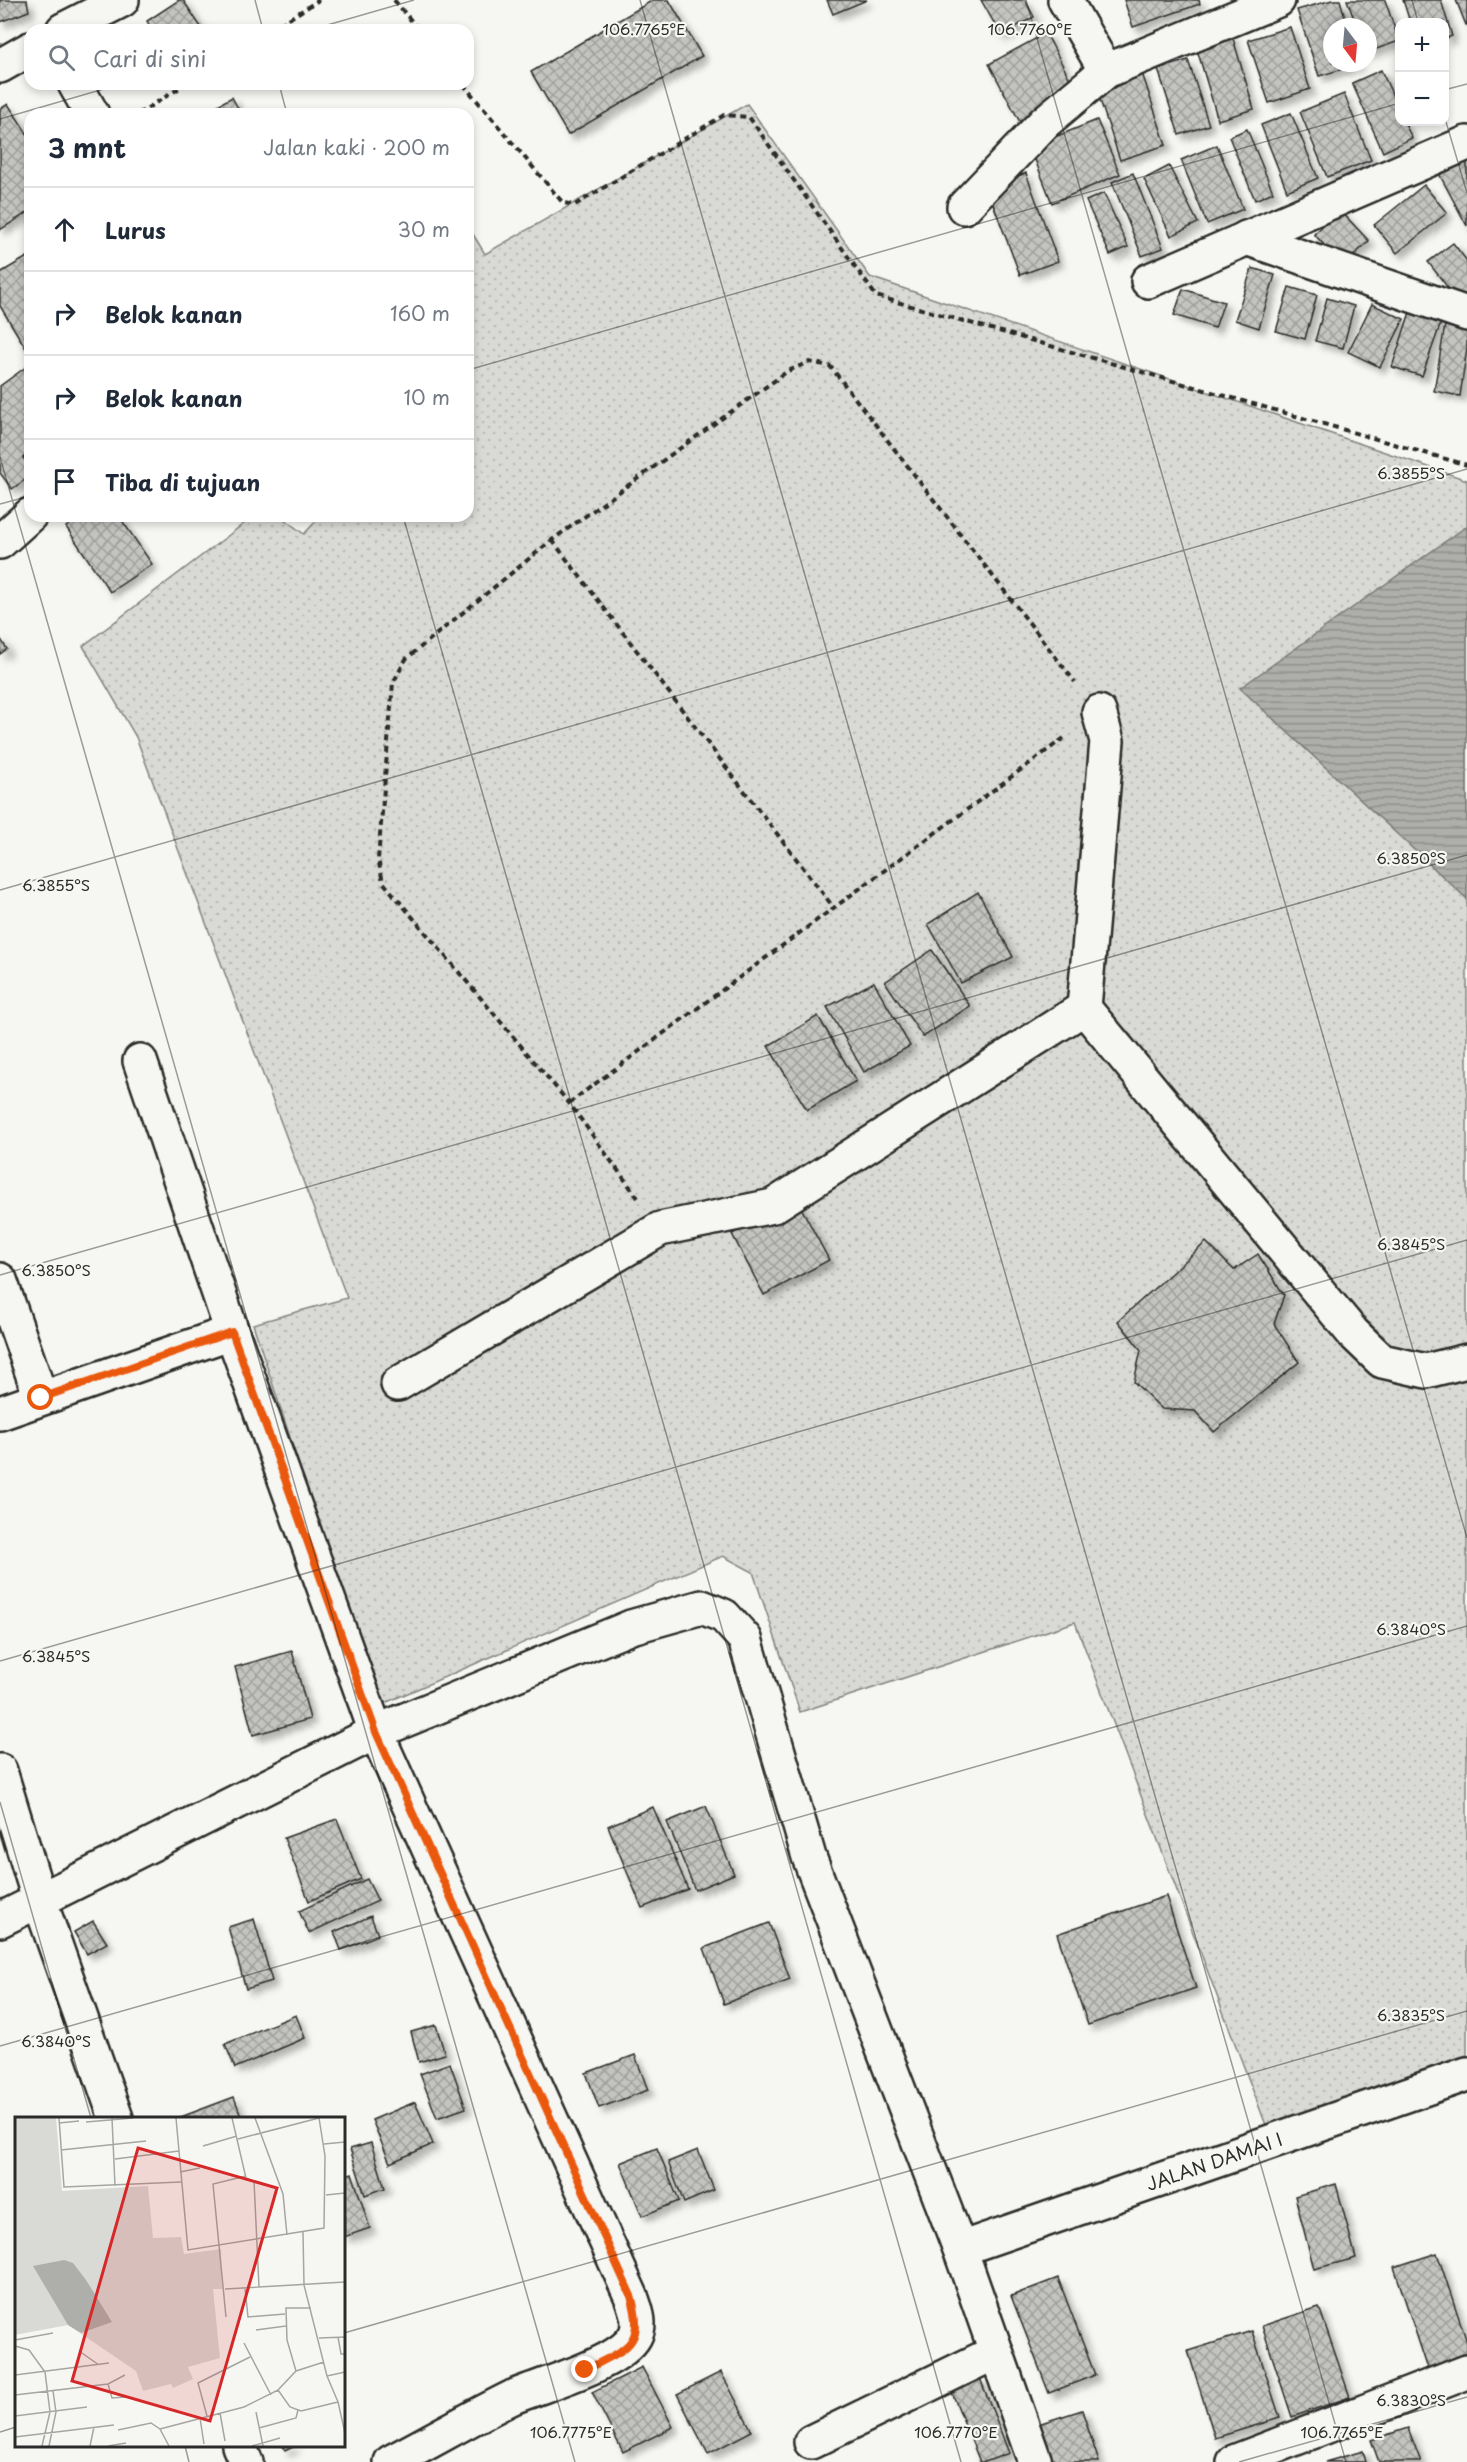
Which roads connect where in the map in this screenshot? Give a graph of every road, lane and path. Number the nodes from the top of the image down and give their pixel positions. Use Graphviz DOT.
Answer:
graph roads {
  1 [pos="319,0"];
  2 [pos="394,0"];
  3 [pos="1065,0"];
  4 [pos="1278,0"];
  5 [pos="112,2"];
  6 [pos="73,24"];
  7 [pos="281,24"];
  8 [pos="414,24"];
  9 [pos="24,52"];
  10 [pos="0,66"];
  11 [pos="1106,71"];
  12 [pos="78,90"];
  13 [pos="176,90"];
  14 [pos="468,90"];
  15 [pos="89,108"];
  16 [pos="148,108"];
  17 [pos="1467,143"];
  18 [pos="964,207"];
  19 [pos="1246,238"];
  20 [pos="1148,281"];
  21 [pos="1467,314"];
  22 [pos="1467,465"];
  23 [pos="24,520"];
  24 [pos="552,540"];
  25 [pos="0,542"];
  26 [pos="1099,712"];
  27 [pos="834,908"];
  28 [pos="1084,1008"];
  29 [pos="140,1061"];
  30 [pos="569,1103"];
  31 [pos="660,1229"];
  32 [pos="0,1280"];
  33 [pos="232,1332"];
  34 [pos="1467,1361"];
  35 [pos="398,1384"];
  36 [pos="41,1398"];
  37 [pos="0,1413"];
  38 [pos="376,1732"];
  39 [pos="0,1771"];
  40 [pos="39,1899"];
  41 [pos="0,1920"];
  42 [pos="1467,2074"];
  43 [pos="116,2117"];
  44 [pos="960,2249"];
  45 [pos="996,2352"];
  46 [pos="1467,2372"];
  47 [pos="811,2442"];
  48 [pos="240,2447"];
  49 [pos="246,2462"];
  50 [pos="391,2462"];
  51 [pos="1035,2462"];
  52 [pos="1234,2462"];
  1 -- 7 [label="path"];
  2 -- 8 [label="path"];
  3 -- 11 [label="street"];
  4 -- 11 [label="street"];
  5 -- 6 [label="street"];
  9 -- 10 [label="street"];
  11 -- 18 [label="street"];
  12 -- 15 [label="street"];
  13 -- 16 [label="path"];
  14 -- 22 [label="path"];
  17 -- 19 [label="street"];
  19 -- 20 [label="street"];
  19 -- 21 [label="street"];
  23 -- 25 [label="street"];
  24 -- 26 [label="path"];
  24 -- 27 [label="path"];
  24 -- 30 [label="path"];
  26 -- 27 [label="path"];
  26 -- 28 [label="street"];
  27 -- 30 [label="path"];
  28 -- 31 [label="street"];
  28 -- 34 [label="street"];
  29 -- 33 [label="street"];
  30 -- 31 [label="path"];
  31 -- 35 [label="street"];
  32 -- 36 [label="street"];
  33 -- 36 [label="street"];
  33 -- 38 [label="street"];
  36 -- 37 [label="street"];
  38 -- 40 [label="street"];
  38 -- 44 [label="street"];
  38 -- 50 [label="street"];
  39 -- 40 [label="street"];
  40 -- 41 [label="street"];
  40 -- 43 [label="street"];
  42 -- 44 [label="street, JALAN DAMAI I"];
  44 -- 45 [label="street"];
  45 -- 47 [label="street"];
  45 -- 51 [label="street"];
  46 -- 52 [label="street"];
  48 -- 49 [label="street"];
}
